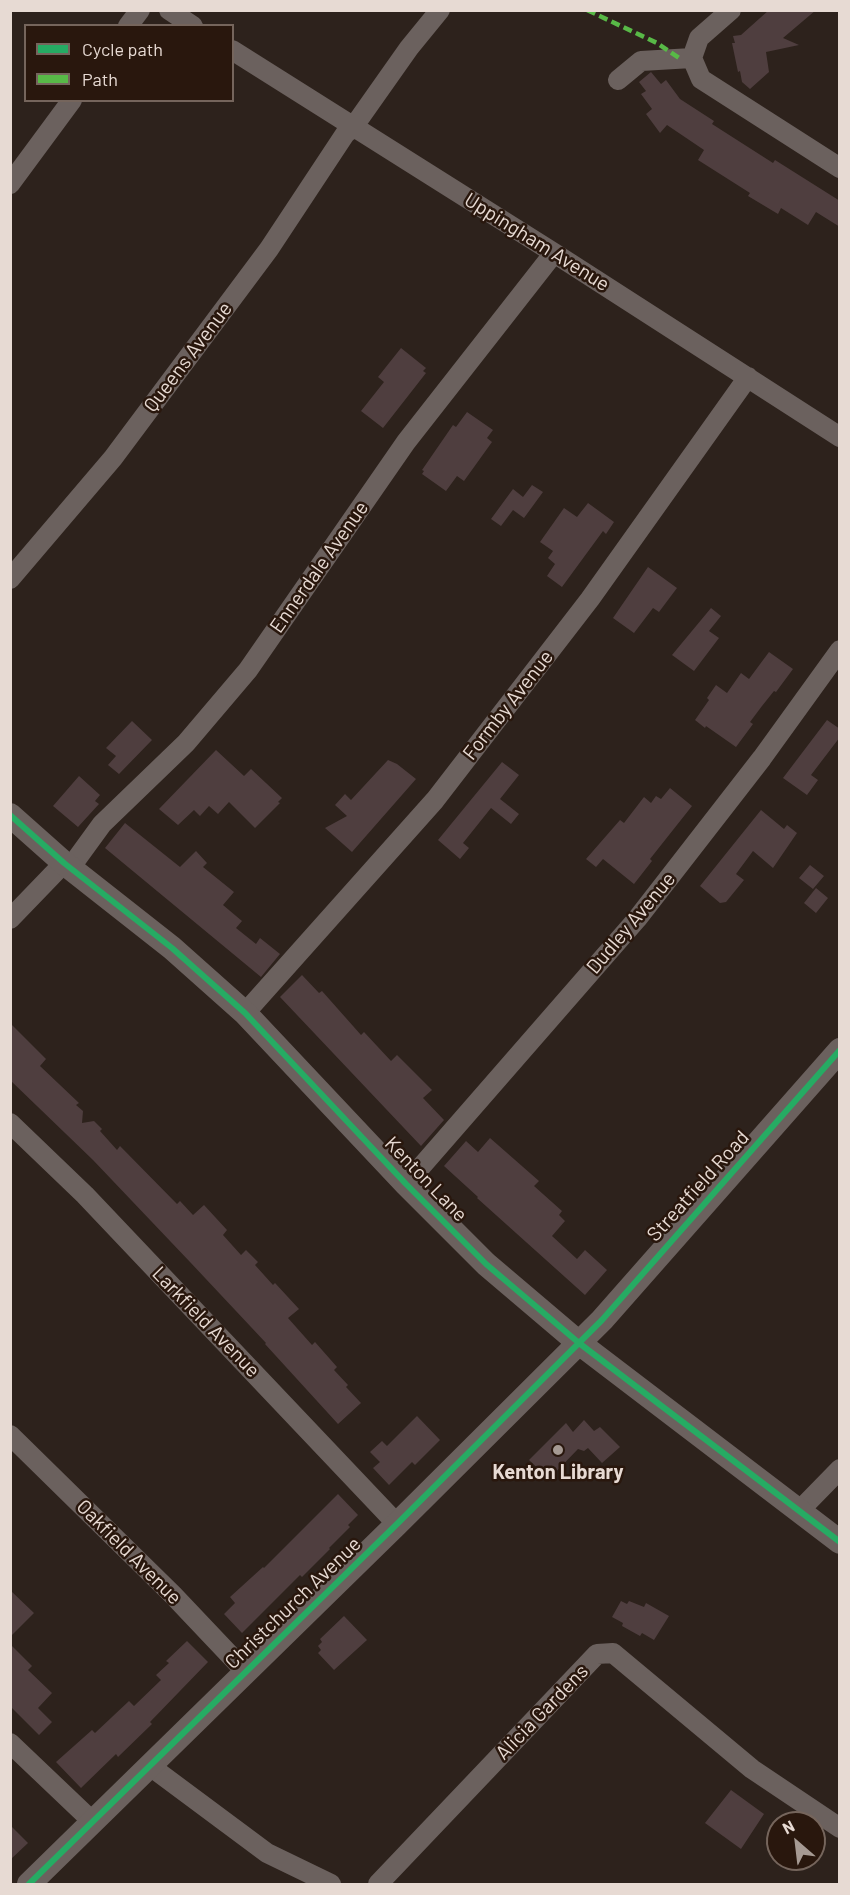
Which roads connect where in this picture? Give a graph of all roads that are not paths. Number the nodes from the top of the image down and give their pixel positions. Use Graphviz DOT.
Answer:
graph roads {
  1 [pos="140,10"];
  2 [pos="169,10"];
  3 [pos="440,10"];
  4 [pos="731,10"];
  5 [pos="130,24"];
  6 [pos="190,24"];
  7 [pos="234,51"];
  8 [pos="692,58"];
  9 [pos="618,80"];
  10 [pos="71,102"];
  11 [pos="354,126"];
  12 [pos="840,168"];
  13 [pos="10,184"];
  14 [pos="554,253"];
  15 [pos="748,377"];
  16 [pos="840,437"];
  17 [pos="10,579"];
  18 [pos="840,650"];
  19 [pos="10,815"];
  20 [pos="67,866"];
  21 [pos="10,918"];
  22 [pos="245,1013"];
  23 [pos="840,1050"];
  24 [pos="10,1123"];
  25 [pos="406,1184"];
  26 [pos="579,1343"];
  27 [pos="10,1435"];
  28 [pos="840,1469"];
  29 [pos="799,1511"];
  30 [pos="397,1524"];
  31 [pos="840,1542"];
  32 [pos="245,1671"];
  33 [pos="10,1743"];
  34 [pos="150,1766"];
  35 [pos="93,1822"];
  36 [pos="840,1828"];
  37 [pos="29,1884"];
  38 [pos="331,1884"];
  39 [pos="378,1884"];
  1 -- 5 [label="street"];
  2 -- 6 [label="street"];
  3 -- 11 [label="street, Queens Avenue"];
  4 -- 8 [label="street"];
  7 -- 11 [label="street, Uppingham Avenue"];
  8 -- 9 [label="street"];
  8 -- 12 [label="street"];
  10 -- 13 [label="street"];
  11 -- 14 [label="street, Uppingham Avenue"];
  11 -- 17 [label="street, Queens Avenue"];
  14 -- 15 [label="street, Uppingham Avenue"];
  14 -- 20 [label="street, Ennerdale Avenue"];
  15 -- 16 [label="street, Uppingham Avenue"];
  15 -- 22 [label="street, Formby Avenue"];
  18 -- 25 [label="street, Dudley Avenue"];
  19 -- 20 [label="street, Kenton Lane"];
  20 -- 21 [label="street, Ennerdale Avenue"];
  20 -- 22 [label="street, Kenton Lane"];
  22 -- 25 [label="street, Kenton Lane"];
  23 -- 26 [label="street, Streatfield Road"];
  24 -- 30 [label="street, Larkfield Avenue"];
  25 -- 26 [label="street, Kenton Lane"];
  26 -- 29 [label="street, Kenton Lane"];
  26 -- 30 [label="street, Christchurch Avenue"];
  27 -- 32 [label="street, Oakfield Avenue"];
  28 -- 29 [label="street"];
  29 -- 31 [label="street, Kenton Lane"];
  30 -- 32 [label="street, Christchurch Avenue"];
  32 -- 34 [label="street, Christchurch Avenue"];
  33 -- 35 [label="street"];
  34 -- 35 [label="street, Christchurch Avenue"];
  34 -- 38 [label="street"];
  35 -- 37 [label="street, Christchurch Avenue"];
  36 -- 39 [label="street, Alicia Gardens"];
}
